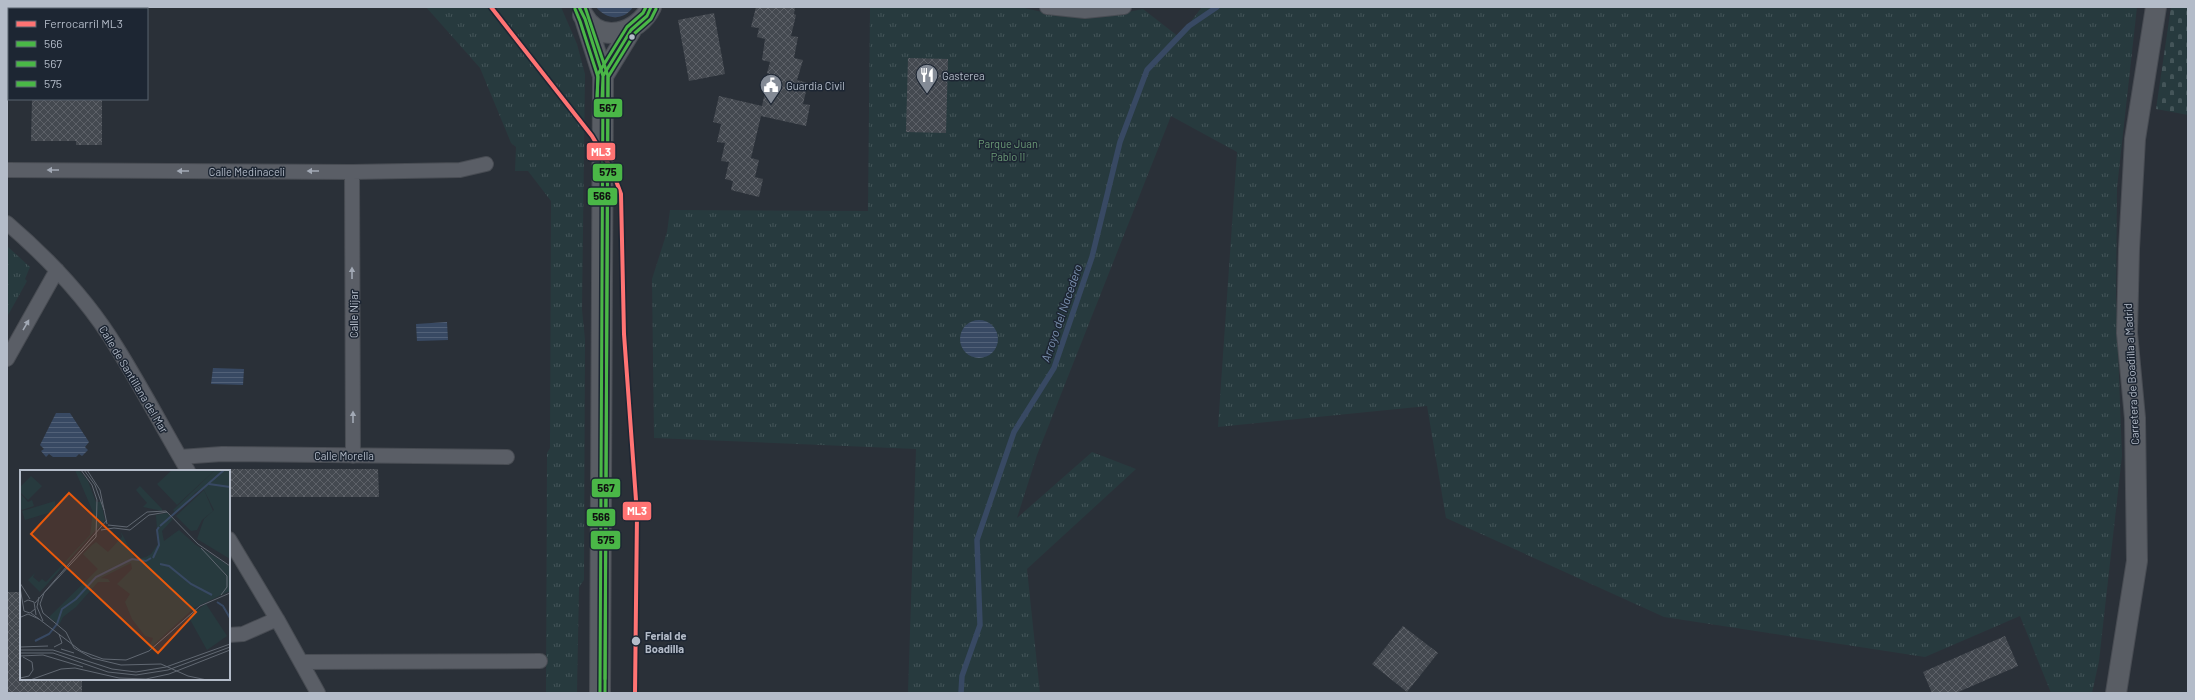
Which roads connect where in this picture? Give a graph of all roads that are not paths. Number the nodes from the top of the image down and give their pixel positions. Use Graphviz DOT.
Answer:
graph roads {
  1 [pos="651,7"];
  2 [pos="1047,7"];
  3 [pos="1124,7"];
  4 [pos="2156,7"];
  5 [pos="582,13"];
  6 [pos="630,30"];
  7 [pos="603,76"];
  8 [pos="486,164"];
  9 [pos="7,170"];
  10 [pos="352,172"];
  11 [pos="7,223"];
  12 [pos="57,270"];
  13 [pos="7,359"];
  14 [pos="354,456"];
  15 [pos="180,457"];
  16 [pos="508,457"];
  17 [pos="187,470"];
  18 [pos="230,541"];
  19 [pos="277,619"];
  20 [pos="230,635"];
  21 [pos="540,661"];
  22 [pos="301,662"];
  23 [pos="318,693"];
  24 [pos="600,693"];
  25 [pos="2116,693"];
  1 -- 6 [label="street"];
  2 -- 3 [label="street"];
  4 -- 25 [label="street, Carretera de Boadilla a Madrid"];
  5 -- 6 [label="street"];
  5 -- 7 [label="street"];
  6 -- 7 [label="street"];
  7 -- 24 [label="street"];
  8 -- 10 [label="street, Calle Medinaceli"];
  10 -- 9 [label="street, Calle Medinaceli, one-way"];
  14 -- 10 [label="street, Calle Nijar, one-way"];
  11 -- 12 [label="street, Calle de Santillana del Mar"];
  13 -- 12 [label="street, one-way"];
  12 -- 15 [label="street, Calle de Santillana del Mar"];
  14 -- 15 [label="street, Calle Morella"];
  14 -- 16 [label="street, Calle Morella"];
  15 -- 17 [label="street, Calle de Santillana del Mar"];
  18 -- 19 [label="street"];
  19 -- 20 [label="street"];
  19 -- 22 [label="street"];
  21 -- 22 [label="street"];
  22 -- 23 [label="street"];
}
